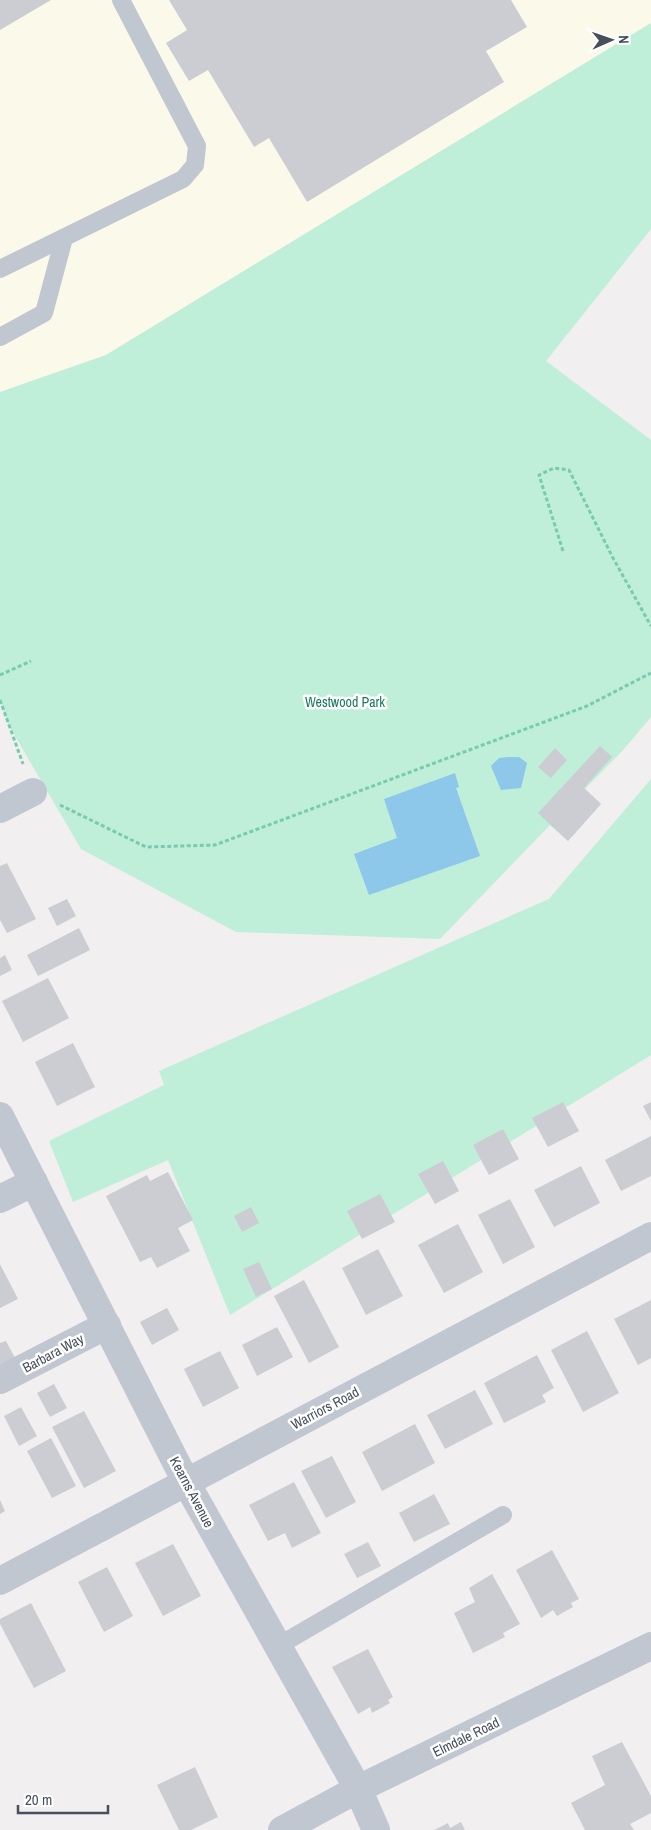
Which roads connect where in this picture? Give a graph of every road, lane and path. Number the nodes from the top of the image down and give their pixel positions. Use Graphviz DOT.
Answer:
graph roads {
  1 [pos="121,0"];
  2 [pos="64,238"];
  3 [pos="0,269"];
  4 [pos="0,337"];
  5 [pos="563,550"];
  6 [pos="651,626"];
  7 [pos="31,661"];
  8 [pos="651,673"];
  9 [pos="0,676"];
  10 [pos="0,700"];
  11 [pos="33,792"];
  12 [pos="0,809"];
  13 [pos="0,1116"];
  14 [pos="34,1182"];
  15 [pos="0,1199"];
  16 [pos="651,1236"];
  17 [pos="107,1325"];
  18 [pos="0,1380"];
  19 [pos="186,1482"];
  20 [pos="503,1516"];
  21 [pos="0,1581"];
  22 [pos="278,1646"];
  23 [pos="651,1646"];
  24 [pos="358,1789"];
  25 [pos="282,1830"];
  26 [pos="376,1830"];
  1 -- 2 [label="lane"];
  2 -- 3 [label="lane"];
  2 -- 4 [label="lane"];
  5 -- 6 [label="path"];
  7 -- 9 [label="path"];
  8 -- 11 [label="path"];
  10 -- 11 [label="path"];
  11 -- 12 [label="street"];
  13 -- 14 [label="street, Kearns Avenue"];
  14 -- 15 [label="street"];
  14 -- 17 [label="street, Kearns Avenue"];
  16 -- 19 [label="street, Warriors Road"];
  17 -- 18 [label="street, Barbara Way"];
  17 -- 19 [label="street, Kearns Avenue"];
  19 -- 21 [label="street, Warriors Road"];
  19 -- 22 [label="street, Kearns Avenue"];
  20 -- 22 [label="lane"];
  22 -- 24 [label="street, Kearns Avenue"];
  23 -- 24 [label="street, Elmdale Road"];
  24 -- 25 [label="street, Elmdale Road"];
  24 -- 26 [label="street, Kearns Avenue"];
}
